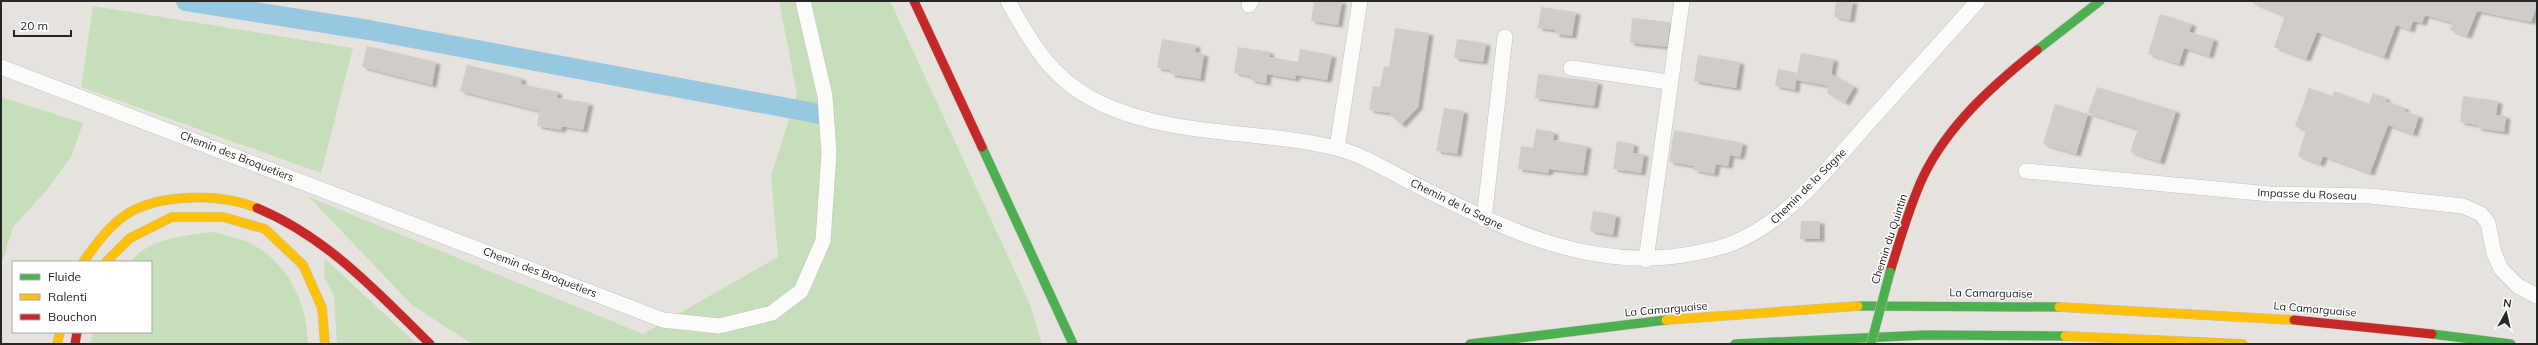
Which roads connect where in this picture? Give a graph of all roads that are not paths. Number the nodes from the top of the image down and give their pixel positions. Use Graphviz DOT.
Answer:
graph roads {
  1 [pos="803,1"];
  2 [pos="914,1"];
  3 [pos="1008,1"];
  4 [pos="1360,1"];
  5 [pos="1682,1"];
  6 [pos="1978,1"];
  7 [pos="2100,1"];
  8 [pos="1505,38"];
  9 [pos="1,67"];
  10 [pos="1571,68"];
  11 [pos="1669,82"];
  12 [pos="1337,148"];
  13 [pos="2026,171"];
  14 [pos="1484,219"];
  15 [pos="1646,260"];
  16 [pos="84,261"];
  17 [pos="107,261"];
  18 [pos="2537,296"];
  19 [pos="60,333"];
  20 [pos="77,333"];
  21 [pos="58,344"];
  22 [pos="75,344"];
  23 [pos="325,344"];
  24 [pos="430,344"];
  25 [pos="1073,344"];
  26 [pos="1470,344"];
  27 [pos="1735,344"];
  28 [pos="1871,344"];
  29 [pos="2243,344"];
  30 [pos="2511,344"];
  1 -- 9 [label="street, Chemin des Broquetiers"];
  2 -- 25 [label="main road"];
  3 -- 12 [label="street, Chemin de la Sagne"];
  4 -- 12 [label="street"];
  5 -- 11 [label="street"];
  6 -- 15 [label="street, Chemin de la Sagne"];
  7 -- 28 [label="main road, Chemin du Quintin, bridge"];
  8 -- 14 [label="street"];
  10 -- 11 [label="street"];
  11 -- 15 [label="street"];
  12 -- 14 [label="street, Chemin de la Sagne"];
  13 -- 18 [label="street, Impasse du Roseau"];
  14 -- 15 [label="street, Chemin de la Sagne"];
  16 -- 24 [label="main road"];
  17 -- 23 [label="main road"];
  19 -- 21 [label="main road"];
  20 -- 22 [label="main road"];
  26 -- 30 [label="main road, La Camarguaise"];
  27 -- 29 [label="main road"];
}
